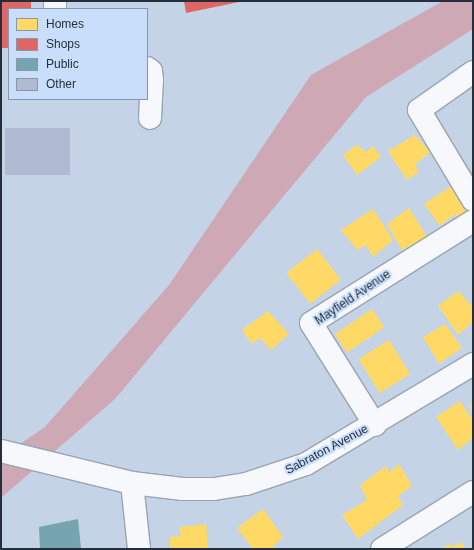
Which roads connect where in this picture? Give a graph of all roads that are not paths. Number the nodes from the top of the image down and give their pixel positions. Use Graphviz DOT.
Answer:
graph roads {
  1 [pos="148,69"];
  2 [pos="473,72"];
  3 [pos="150,118"];
  4 [pos="473,200"];
  5 [pos="473,221"];
  6 [pos="473,364"];
  7 [pos="375,425"];
  8 [pos="1,451"];
  9 [pos="132,483"];
  10 [pos="473,492"];
  11 [pos="139,549"];
  12 [pos="382,549"];
  1 -- 3 [label="street"];
  2 -- 4 [label="street"];
  5 -- 7 [label="street, Mayfield Avenue"];
  6 -- 7 [label="street, Sabraton Avenue"];
  7 -- 9 [label="street, Sabraton Avenue"];
  8 -- 9 [label="street, Sabraton Avenue"];
  9 -- 11 [label="street"];
  10 -- 12 [label="street"];
}
